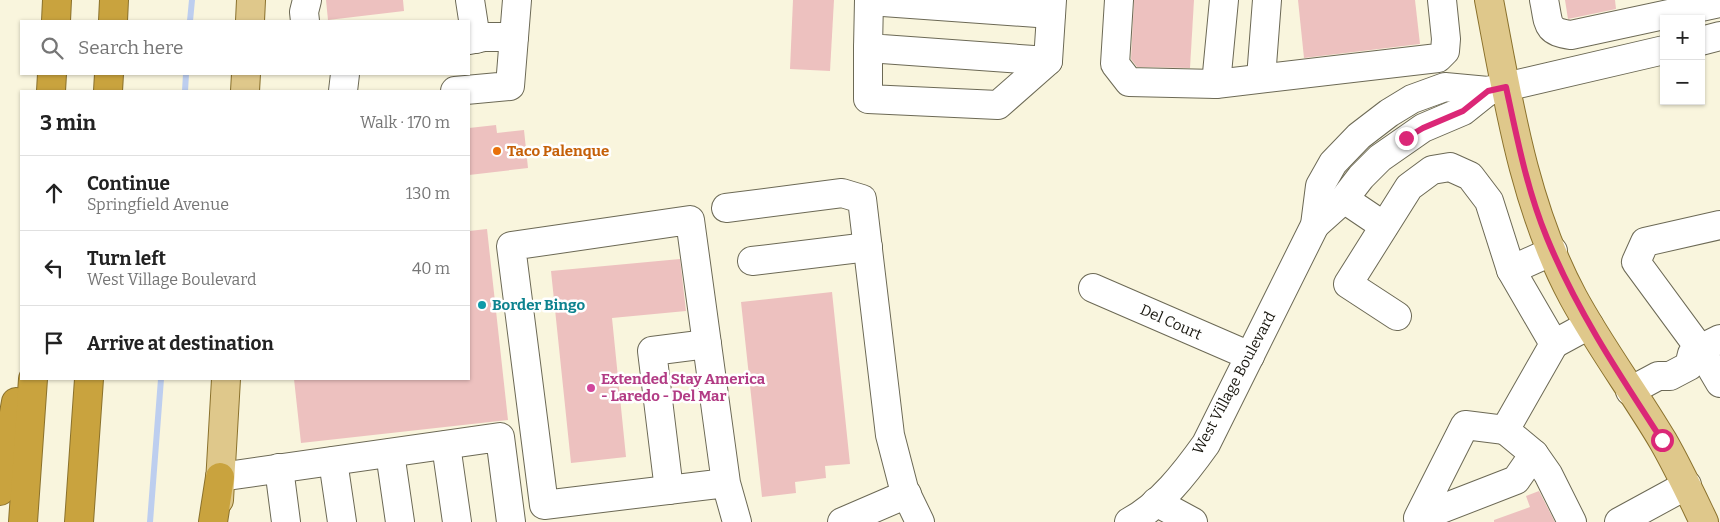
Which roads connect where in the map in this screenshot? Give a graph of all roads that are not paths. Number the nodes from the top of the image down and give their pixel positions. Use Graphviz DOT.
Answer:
graph roads {
  1 [pos="57,0"];
  2 [pos="114,0"];
  3 [pos="251,0"];
  4 [pos="307,0"];
  5 [pos="455,0"];
  6 [pos="470,0"];
  7 [pos="517,0"];
  8 [pos="869,0"];
  9 [pos="1118,0"];
  10 [pos="1224,0"];
  11 [pos="1267,0"];
  12 [pos="1442,0"];
  13 [pos="1489,0"];
  14 [pos="1544,0"];
  15 [pos="1720,3"];
  16 [pos="1051,7"];
  17 [pos="1652,9"];
  18 [pos="56,20"];
  19 [pos="112,20"];
  20 [pos="250,20"];
  21 [pos="305,20"];
  22 [pos="463,20"];
  23 [pos="469,20"];
  24 [pos="470,33"];
  25 [pos="1720,36"];
  26 [pos="514,37"];
  27 [pos="1705,40"];
  28 [pos="1660,42"];
  29 [pos="868,48"];
  30 [pos="1660,50"];
  31 [pos="1048,61"];
  32 [pos="52,75"];
  33 [pos="109,75"];
  34 [pos="246,75"];
  35 [pos="345,75"];
  36 [pos="1261,78"];
  37 [pos="1216,84"];
  38 [pos="1497,89"];
  39 [pos="51,90"];
  40 [pos="108,90"];
  41 [pos="245,90"];
  42 [pos="344,90"];
  43 [pos="465,90"];
  44 [pos="1344,199"];
  45 [pos="726,208"];
  46 [pos="1315,225"];
  47 [pos="1720,225"];
  48 [pos="1384,226"];
  49 [pos="868,247"];
  50 [pos="1553,251"];
  51 [pos="752,262"];
  52 [pos="1511,270"];
  53 [pos="1093,288"];
  54 [pos="1397,316"];
  55 [pos="1589,325"];
  56 [pos="707,344"];
  57 [pos="1554,344"];
  58 [pos="1704,347"];
  59 [pos="1250,356"];
  60 [pos="20,378"];
  61 [pos="33,380"];
  62 [pos="89,380"];
  63 [pos="226,380"];
  64 [pos="1720,383"];
  65 [pos="1630,391"];
  66 [pos="1505,430"];
  67 [pos="446,445"];
  68 [pos="390,453"];
  69 [pos="1534,454"];
  70 [pos="333,461"];
  71 [pos="279,468"];
  72 [pos="220,477"];
  73 [pos="726,483"];
  74 [pos="1687,485"];
  75 [pos="669,490"];
  76 [pos="0,491"];
  77 [pos="907,494"];
  78 [pos="1156,502"];
  79 [pos="1418,520"];
  80 [pos="23,522"];
  81 [pos="79,522"];
  82 [pos="212,522"];
  83 [pos="218,522"];
  84 [pos="286,522"];
  85 [pos="342,522"];
  86 [pos="400,522"];
  87 [pos="458,522"];
  88 [pos="511,522"];
  89 [pos="737,522"];
  90 [pos="842,522"];
  91 [pos="920,522"];
  92 [pos="1129,522"];
  93 [pos="1193,522"];
  94 [pos="1572,522"];
  95 [pos="1619,522"];
  96 [pos="1704,522"];
  1 -- 18 [label="highway"];
  2 -- 19 [label="highway"];
  3 -- 20 [label="main road"];
  4 -- 21 [label="street"];
  5 -- 22 [label="street"];
  6 -- 23 [label="street"];
  7 -- 26 [label="street"];
  8 -- 16 [label="street"];
  8 -- 29 [label="street"];
  9 -- 37 [label="street"];
  10 -- 37 [label="street"];
  11 -- 36 [label="street"];
  12 -- 36 [label="street"];
  13 -- 38 [label="main road"];
  14 -- 17 [label="street"];
  15 -- 17 [label="street"];
  16 -- 31 [label="street"];
  17 -- 28 [label="street"];
  24 -- 26 [label="street"];
  25 -- 27 [label="street"];
  26 -- 43 [label="street"];
  29 -- 31 [label="street"];
  29 -- 31 [label="street"];
  30 -- 38 [label="street, West Village Boulevard"];
  32 -- 39 [label="highway"];
  33 -- 40 [label="highway"];
  34 -- 41 [label="main road"];
  35 -- 42 [label="street"];
  36 -- 37 [label="street"];
  38 -- 44 [label="street, West Village Boulevard"];
  38 -- 46 [label="street, West Village Boulevard"];
  38 -- 50 [label="main road"];
  44 -- 46 [label="street, West Village Boulevard"];
  44 -- 48 [label="street"];
  45 -- 49 [label="street"];
  46 -- 59 [label="street, West Village Boulevard"];
  47 -- 58 [label="street"];
  48 -- 52 [label="street"];
  48 -- 54 [label="street"];
  49 -- 51 [label="street"];
  49 -- 77 [label="street"];
  50 -- 52 [label="street"];
  50 -- 55 [label="main road"];
  52 -- 57 [label="street"];
  53 -- 59 [label="street, Del Court"];
  55 -- 57 [label="street"];
  55 -- 65 [label="main road"];
  56 -- 73 [label="street"];
  56 -- 75 [label="street"];
  56 -- 75 [label="street"];
  57 -- 66 [label="street"];
  58 -- 64 [label="street"];
  58 -- 65 [label="street"];
  59 -- 78 [label="street, West Village Boulevard"];
  60 -- 76 [label="highway"];
  61 -- 80 [label="highway"];
  62 -- 81 [label="highway"];
  63 -- 72 [label="main road"];
  65 -- 74 [label="main road"];
  66 -- 69 [label="street"];
  66 -- 79 [label="street"];
  67 -- 68 [label="street"];
  67 -- 87 [label="street"];
  67 -- 88 [label="street"];
  68 -- 70 [label="street"];
  68 -- 86 [label="street"];
  69 -- 79 [label="street"];
  69 -- 94 [label="street"];
  70 -- 71 [label="street"];
  70 -- 85 [label="street"];
  71 -- 72 [label="street"];
  71 -- 84 [label="street"];
  72 -- 82 [label="highway"];
  72 -- 83 [label="main road"];
  73 -- 75 [label="street"];
  73 -- 89 [label="street"];
  74 -- 95 [label="street"];
  74 -- 96 [label="main road"];
  77 -- 90 [label="street"];
  77 -- 91 [label="street"];
  78 -- 92 [label="street, West Village Boulevard"];
  78 -- 93 [label="street"];
}
